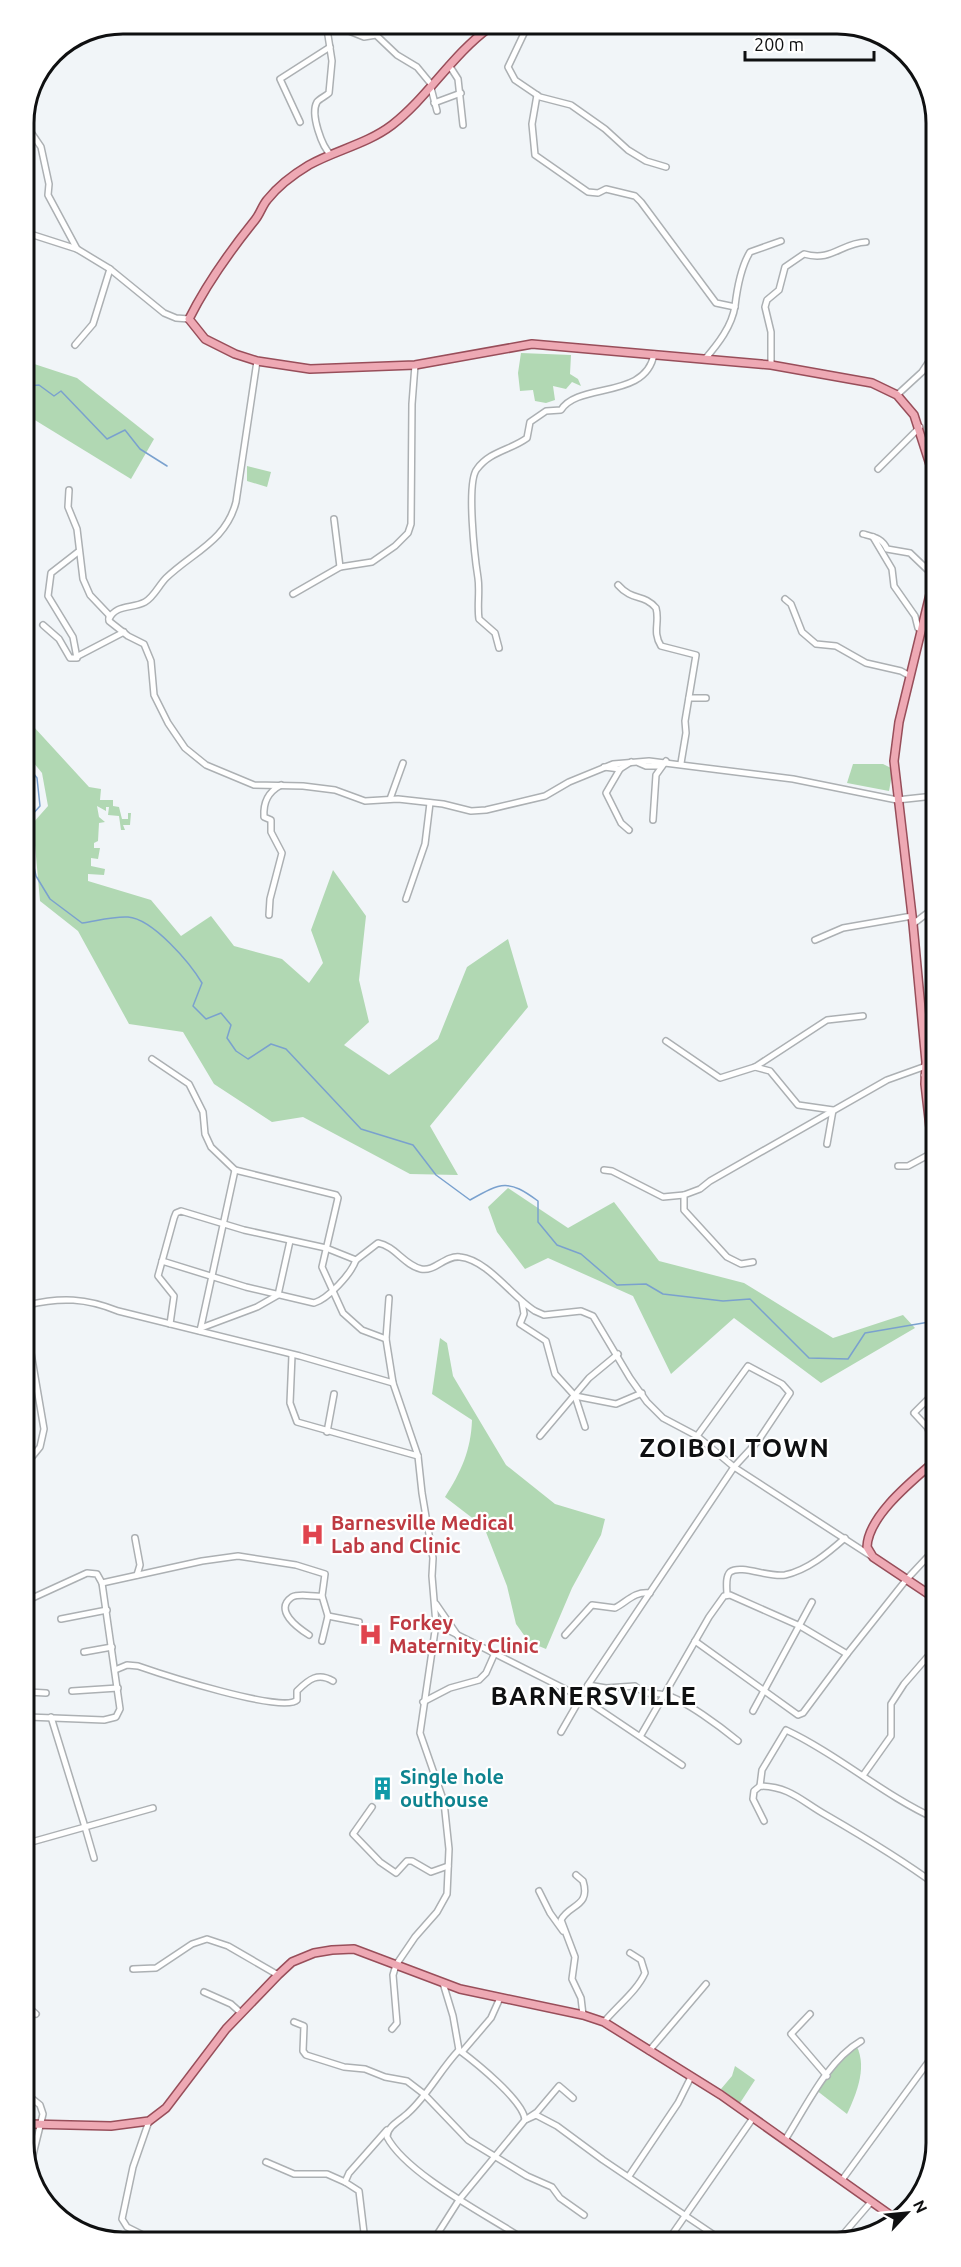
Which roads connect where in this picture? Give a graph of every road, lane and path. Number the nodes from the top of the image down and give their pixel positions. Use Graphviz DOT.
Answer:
graph roads {
  1 [pos="328,34"];
  2 [pos="356,34"];
  3 [pos="482,34"];
  4 [pos="523,35"];
  5 [pos="330,47"];
  6 [pos="450,64"];
  7 [pos="432,82"];
  8 [pos="460,93"];
  9 [pos="537,94"];
  10 [pos="434,103"];
  11 [pos="437,111"];
  12 [pos="300,122"];
  13 [pos="463,126"];
  14 [pos="35,138"];
  15 [pos="331,155"];
  16 [pos="666,167"];
  17 [pos="35,236"];
  18 [pos="782,241"];
  19 [pos="866,242"];
  20 [pos="77,249"];
  21 [pos="110,270"];
  22 [pos="735,307"];
  23 [pos="189,319"];
  24 [pos="75,345"];
  25 [pos="654,354"];
  26 [pos="705,359"];
  27 [pos="257,362"];
  28 [pos="415,365"];
  29 [pos="771,365"];
  30 [pos="926,367"];
  31 [pos="897,395"];
  32 [pos="920,428"];
  33 [pos="926,449"];
  34 [pos="878,469"];
  35 [pos="69,490"];
  36 [pos="334,519"];
  37 [pos="863,534"];
  38 [pos="873,537"];
  39 [pos="78,552"];
  40 [pos="339,567"];
  41 [pos="926,568"];
  42 [pos="618,585"];
  43 [pos="293,594"];
  44 [pos="785,599"];
  45 [pos="926,611"];
  46 [pos="109,621"];
  47 [pos="43,625"];
  48 [pos="918,628"];
  49 [pos="123,632"];
  50 [pos="499,648"];
  51 [pos="78,656"];
  52 [pos="910,676"];
  53 [pos="689,698"];
  54 [pos="706,698"];
  55 [pos="634,762"];
  56 [pos="404,763"];
  57 [pos="663,764"];
  58 [pos="681,764"];
  59 [pos="603,767"];
  60 [pos="620,769"];
  61 [pos="283,784"];
  62 [pos="926,797"];
  63 [pos="390,799"];
  64 [pos="897,800"];
  65 [pos="430,803"];
  66 [pos="653,820"];
  67 [pos="629,830"];
  68 [pos="406,899"];
  69 [pos="926,914"];
  70 [pos="269,915"];
  71 [pos="912,916"];
  72 [pos="913,924"];
  73 [pos="815,940"];
  74 [pos="864,1016"];
  75 [pos="666,1041"];
  76 [pos="153,1059"];
  77 [pos="926,1062"];
  78 [pos="755,1067"];
  79 [pos="924,1075"];
  80 [pos="926,1094"];
  81 [pos="833,1110"];
  82 [pos="827,1144"];
  83 [pos="926,1156"];
  84 [pos="898,1166"];
  85 [pos="235,1170"];
  86 [pos="604,1170"];
  87 [pos="684,1195"];
  88 [pos="223,1224"];
  89 [pos="291,1241"];
  90 [pos="326,1248"];
  91 [pos="356,1260"];
  92 [pos="162,1261"];
  93 [pos="753,1262"];
  94 [pos="211,1277"];
  95 [pos="332,1289"];
  96 [pos="278,1295"];
  97 [pos="389,1298"];
  98 [pos="521,1301"];
  99 [pos="34,1303"];
  100 [pos="170,1324"];
  101 [pos="200,1330"];
  102 [pos="386,1339"];
  103 [pos="292,1354"];
  104 [pos="618,1354"];
  105 [pos="34,1383"];
  106 [pos="393,1383"];
  107 [pos="642,1393"];
  108 [pos="334,1394"];
  109 [pos="575,1396"];
  110 [pos="926,1400"];
  111 [pos="926,1426"];
  112 [pos="585,1427"];
  113 [pos="327,1432"];
  114 [pos="540,1436"];
  115 [pos="697,1436"];
  116 [pos="34,1454"];
  117 [pos="418,1456"];
  118 [pos="734,1467"];
  119 [pos="926,1469"];
  120 [pos="135,1538"];
  121 [pos="844,1538"];
  122 [pos="873,1557"];
  123 [pos="926,1559"];
  124 [pos="138,1575"];
  125 [pos="906,1580"];
  126 [pos="102,1583"];
  127 [pos="650,1593"];
  128 [pos="926,1593"];
  129 [pos="727,1595"];
  130 [pos="322,1596"];
  131 [pos="34,1597"];
  132 [pos="812,1602"];
  133 [pos="435,1603"];
  134 [pos="106,1610"];
  135 [pos="328,1616"];
  136 [pos="61,1619"];
  137 [pos="358,1622"];
  138 [pos="435,1624"];
  139 [pos="800,1626"];
  140 [pos="309,1635"];
  141 [pos="565,1635"];
  142 [pos="458,1636"];
  143 [pos="322,1641"];
  144 [pos="696,1641"];
  145 [pos="112,1647"];
  146 [pos="84,1652"];
  147 [pos="847,1654"];
  148 [pos="494,1655"];
  149 [pos="926,1659"];
  150 [pos="115,1670"];
  151 [pos="333,1681"];
  152 [pos="588,1685"];
  153 [pos="118,1688"];
  154 [pos="765,1690"];
  155 [pos="72,1691"];
  156 [pos="34,1692"];
  157 [pos="46,1693"];
  158 [pos="666,1695"];
  159 [pos="581,1697"];
  160 [pos="423,1702"];
  161 [pos="753,1711"];
  162 [pos="34,1718"];
  163 [pos="51,1718"];
  164 [pos="561,1732"];
  165 [pos="641,1735"];
  166 [pos="738,1741"];
  167 [pos="682,1765"];
  168 [pos="864,1774"];
  169 [pos="760,1786"];
  170 [pos="372,1806"];
  171 [pos="153,1808"];
  172 [pos="926,1814"];
  173 [pos="764,1821"];
  174 [pos="85,1827"];
  175 [pos="34,1841"];
  176 [pos="94,1858"];
  177 [pos="448,1866"];
  178 [pos="576,1875"];
  179 [pos="926,1878"];
  180 [pos="539,1891"];
  181 [pos="564,1932"];
  182 [pos="630,1953"];
  183 [pos="396,1965"];
  184 [pos="133,1969"];
  185 [pos="278,1975"];
  186 [pos="443,1982"];
  187 [pos="706,1984"];
  188 [pos="204,1992"];
  189 [pos="500,1998"];
  190 [pos="241,2013"];
  191 [pos="810,2014"];
  192 [pos="583,2015"];
  193 [pos="294,2022"];
  194 [pos="604,2022"];
  195 [pos="392,2029"];
  196 [pos="861,2041"];
  197 [pos="461,2051"];
  198 [pos="649,2051"];
  199 [pos="926,2065"];
  200 [pos="827,2076"];
  201 [pos="691,2077"];
  202 [pos="424,2094"];
  203 [pos="573,2098"];
  204 [pos="34,2100"];
  205 [pos="753,2118"];
  206 [pos="525,2120"];
  207 [pos="149,2121"];
  208 [pos="34,2124"];
  209 [pos="41,2124"];
  210 [pos="389,2129"];
  211 [pos="785,2139"];
  212 [pos="35,2149"];
  213 [pos="497,2157"];
  214 [pos="266,2162"];
  215 [pos="629,2176"];
  216 [pos="842,2180"];
  217 [pos="345,2182"];
  218 [pos="459,2200"];
  219 [pos="871,2202"];
  220 [pos="877,2205"];
  221 [pos="584,2216"];
  222 [pos="686,2217"];
  223 [pos="138,2232"];
  224 [pos="364,2232"];
  225 [pos="439,2232"];
  226 [pos="509,2232"];
  227 [pos="674,2232"];
  228 [pos="709,2232"];
  229 [pos="846,2232"];
  1 -- 5 [label="street"];
  2 -- 7 [label="street"];
  3 -- 6 [label="main road"];
  4 -- 9 [label="street"];
  5 -- 12 [label="street"];
  5 -- 15 [label="street"];
  6 -- 7 [label="main road"];
  6 -- 8 [label="street"];
  7 -- 10 [label="street"];
  7 -- 15 [label="main road"];
  8 -- 10 [label="street"];
  8 -- 13 [label="street"];
  9 -- 16 [label="street"];
  9 -- 22 [label="street"];
  10 -- 11 [label="street"];
  14 -- 20 [label="street"];
  15 -- 23 [label="main road"];
  17 -- 20 [label="street"];
  18 -- 22 [label="street"];
  19 -- 29 [label="street"];
  20 -- 21 [label="street"];
  21 -- 23 [label="street"];
  21 -- 24 [label="street"];
  22 -- 26 [label="street"];
  23 -- 27 [label="main road"];
  25 -- 26 [label="main road"];
  25 -- 28 [label="main road"];
  25 -- 50 [label="street"];
  26 -- 29 [label="main road"];
  27 -- 28 [label="main road"];
  27 -- 46 [label="street"];
  28 -- 40 [label="street"];
  29 -- 31 [label="main road"];
  30 -- 31 [label="street"];
  31 -- 32 [label="main road"];
  32 -- 33 [label="main road"];
  32 -- 34 [label="street"];
  35 -- 39 [label="street"];
  36 -- 40 [label="street"];
  37 -- 38 [label="street"];
  38 -- 41 [label="street"];
  38 -- 48 [label="street"];
  39 -- 46 [label="street"];
  39 -- 51 [label="street"];
  40 -- 43 [label="street"];
  42 -- 53 [label="street"];
  44 -- 52 [label="street"];
  45 -- 52 [label="main road"];
  46 -- 49 [label="street"];
  47 -- 51 [label="street"];
  49 -- 51 [label="street"];
  49 -- 61 [label="street"];
  52 -- 64 [label="main road"];
  53 -- 54 [label="street"];
  53 -- 58 [label="street"];
  55 -- 57 [label="street"];
  55 -- 59 [label="street"];
  55 -- 60 [label="street"];
  56 -- 63 [label="street"];
  57 -- 58 [label="street"];
  57 -- 66 [label="street"];
  58 -- 64 [label="street"];
  59 -- 60 [label="street"];
  59 -- 65 [label="street"];
  60 -- 67 [label="street"];
  61 -- 63 [label="street"];
  61 -- 70 [label="street"];
  62 -- 64 [label="street"];
  63 -- 65 [label="street"];
  64 -- 71 [label="main road"];
  65 -- 68 [label="street"];
  69 -- 72 [label="street"];
  71 -- 72 [label="main road"];
  71 -- 73 [label="street"];
  72 -- 77 [label="main road"];
  74 -- 78 [label="street"];
  75 -- 78 [label="street"];
  76 -- 85 [label="street"];
  77 -- 79 [label="main road"];
  77 -- 81 [label="street"];
  78 -- 81 [label="street"];
  79 -- 80 [label="main road"];
  81 -- 82 [label="street"];
  81 -- 87 [label="street"];
  83 -- 84 [label="street"];
  85 -- 88 [label="street"];
  85 -- 90 [label="street"];
  86 -- 87 [label="street"];
  87 -- 93 [label="street"];
  88 -- 89 [label="street"];
  88 -- 92 [label="street"];
  88 -- 94 [label="street"];
  89 -- 90 [label="street"];
  89 -- 96 [label="street"];
  90 -- 91 [label="street"];
  90 -- 95 [label="street"];
  91 -- 95 [label="street"];
  91 -- 98 [label="street"];
  92 -- 94 [label="street"];
  92 -- 100 [label="street"];
  94 -- 96 [label="street"];
  94 -- 101 [label="street"];
  95 -- 96 [label="street"];
  95 -- 102 [label="street"];
  96 -- 101 [label="street"];
  97 -- 102 [label="street"];
  98 -- 104 [label="street"];
  98 -- 109 [label="street"];
  99 -- 100 [label="street"];
  100 -- 101 [label="street"];
  101 -- 103 [label="street"];
  102 -- 106 [label="street"];
  103 -- 106 [label="street"];
  103 -- 113 [label="street"];
  104 -- 107 [label="street"];
  104 -- 109 [label="street"];
  105 -- 116 [label="street"];
  106 -- 117 [label="street"];
  107 -- 109 [label="street"];
  107 -- 115 [label="street"];
  108 -- 113 [label="street"];
  109 -- 112 [label="street"];
  109 -- 114 [label="street"];
  110 -- 111 [label="street"];
  113 -- 117 [label="street"];
  115 -- 118 [label="street"];
  115 -- 118 [label="street"];
  117 -- 133 [label="street"];
  118 -- 121 [label="street"];
  118 -- 127 [label="street"];
  119 -- 122 [label="main road"];
  120 -- 124 [label="street"];
  121 -- 122 [label="street"];
  121 -- 129 [label="street"];
  122 -- 125 [label="main road"];
  123 -- 125 [label="street"];
  124 -- 126 [label="street"];
  124 -- 130 [label="street"];
  125 -- 128 [label="main road"];
  125 -- 147 [label="street"];
  126 -- 131 [label="street"];
  126 -- 134 [label="street"];
  127 -- 141 [label="street"];
  127 -- 152 [label="street"];
  129 -- 139 [label="street"];
  129 -- 144 [label="street"];
  130 -- 135 [label="street"];
  130 -- 140 [label="street"];
  132 -- 139 [label="street"];
  133 -- 138 [label="street"];
  133 -- 142 [label="street"];
  134 -- 136 [label="street"];
  134 -- 145 [label="street"];
  135 -- 137 [label="street"];
  135 -- 143 [label="street"];
  138 -- 142 [label="street"];
  138 -- 160 [label="street"];
  139 -- 147 [label="street"];
  139 -- 154 [label="street"];
  142 -- 148 [label="street"];
  144 -- 154 [label="street"];
  144 -- 158 [label="street"];
  145 -- 146 [label="street"];
  145 -- 150 [label="street"];
  147 -- 154 [label="street"];
  148 -- 159 [label="street"];
  148 -- 160 [label="street"];
  149 -- 168 [label="street"];
  150 -- 151 [label="street"];
  150 -- 153 [label="street"];
  152 -- 158 [label="street"];
  152 -- 159 [label="street"];
  153 -- 155 [label="street"];
  153 -- 163 [label="street"];
  154 -- 161 [label="street"];
  156 -- 157 [label="street"];
  158 -- 165 [label="street"];
  158 -- 166 [label="street"];
  159 -- 164 [label="street"];
  159 -- 165 [label="street"];
  160 -- 177 [label="street"];
  162 -- 163 [label="street"];
  163 -- 174 [label="street"];
  165 -- 167 [label="street"];
  168 -- 169 [label="street"];
  168 -- 172 [label="street"];
  169 -- 173 [label="street"];
  169 -- 179 [label="street"];
  170 -- 177 [label="street"];
  171 -- 174 [label="street"];
  174 -- 175 [label="street"];
  174 -- 176 [label="street"];
  177 -- 183 [label="street"];
  178 -- 181 [label="street"];
  180 -- 181 [label="street"];
  181 -- 192 [label="street"];
  182 -- 194 [label="street"];
  183 -- 185 [label="main road"];
  183 -- 186 [label="main road"];
  183 -- 195 [label="street"];
  184 -- 185 [label="street"];
  185 -- 190 [label="main road"];
  186 -- 189 [label="main road"];
  186 -- 197 [label="street"];
  187 -- 198 [label="street"];
  188 -- 190 [label="street"];
  189 -- 192 [label="main road"];
  189 -- 197 [label="street"];
  190 -- 207 [label="main road"];
  191 -- 200 [label="street"];
  192 -- 194 [label="main road"];
  193 -- 202 [label="street"];
  194 -- 198 [label="main road"];
  196 -- 200 [label="street"];
  197 -- 202 [label="street"];
  197 -- 206 [label="street"];
  198 -- 201 [label="main road"];
  199 -- 216 [label="street"];
  200 -- 211 [label="street"];
  201 -- 205 [label="main road"];
  201 -- 215 [label="street"];
  202 -- 210 [label="street"];
  202 -- 213 [label="street"];
  203 -- 206 [label="street"];
  204 -- 209 [label="street"];
  205 -- 211 [label="main road"];
  205 -- 222 [label="street"];
  206 -- 213 [label="street"];
  206 -- 215 [label="street"];
  207 -- 209 [label="main road"];
  207 -- 223 [label="street"];
  208 -- 209 [label="main road"];
  209 -- 212 [label="street"];
  210 -- 217 [label="street"];
  210 -- 218 [label="street"];
  211 -- 216 [label="main road"];
  213 -- 218 [label="street"];
  213 -- 221 [label="street"];
  214 -- 217 [label="street"];
  215 -- 222 [label="street"];
  216 -- 219 [label="main road"];
  217 -- 224 [label="street"];
  218 -- 225 [label="street"];
  218 -- 226 [label="street"];
  219 -- 220 [label="main road"];
  219 -- 229 [label="street"];
  222 -- 227 [label="street"];
  222 -- 228 [label="street"];
}
